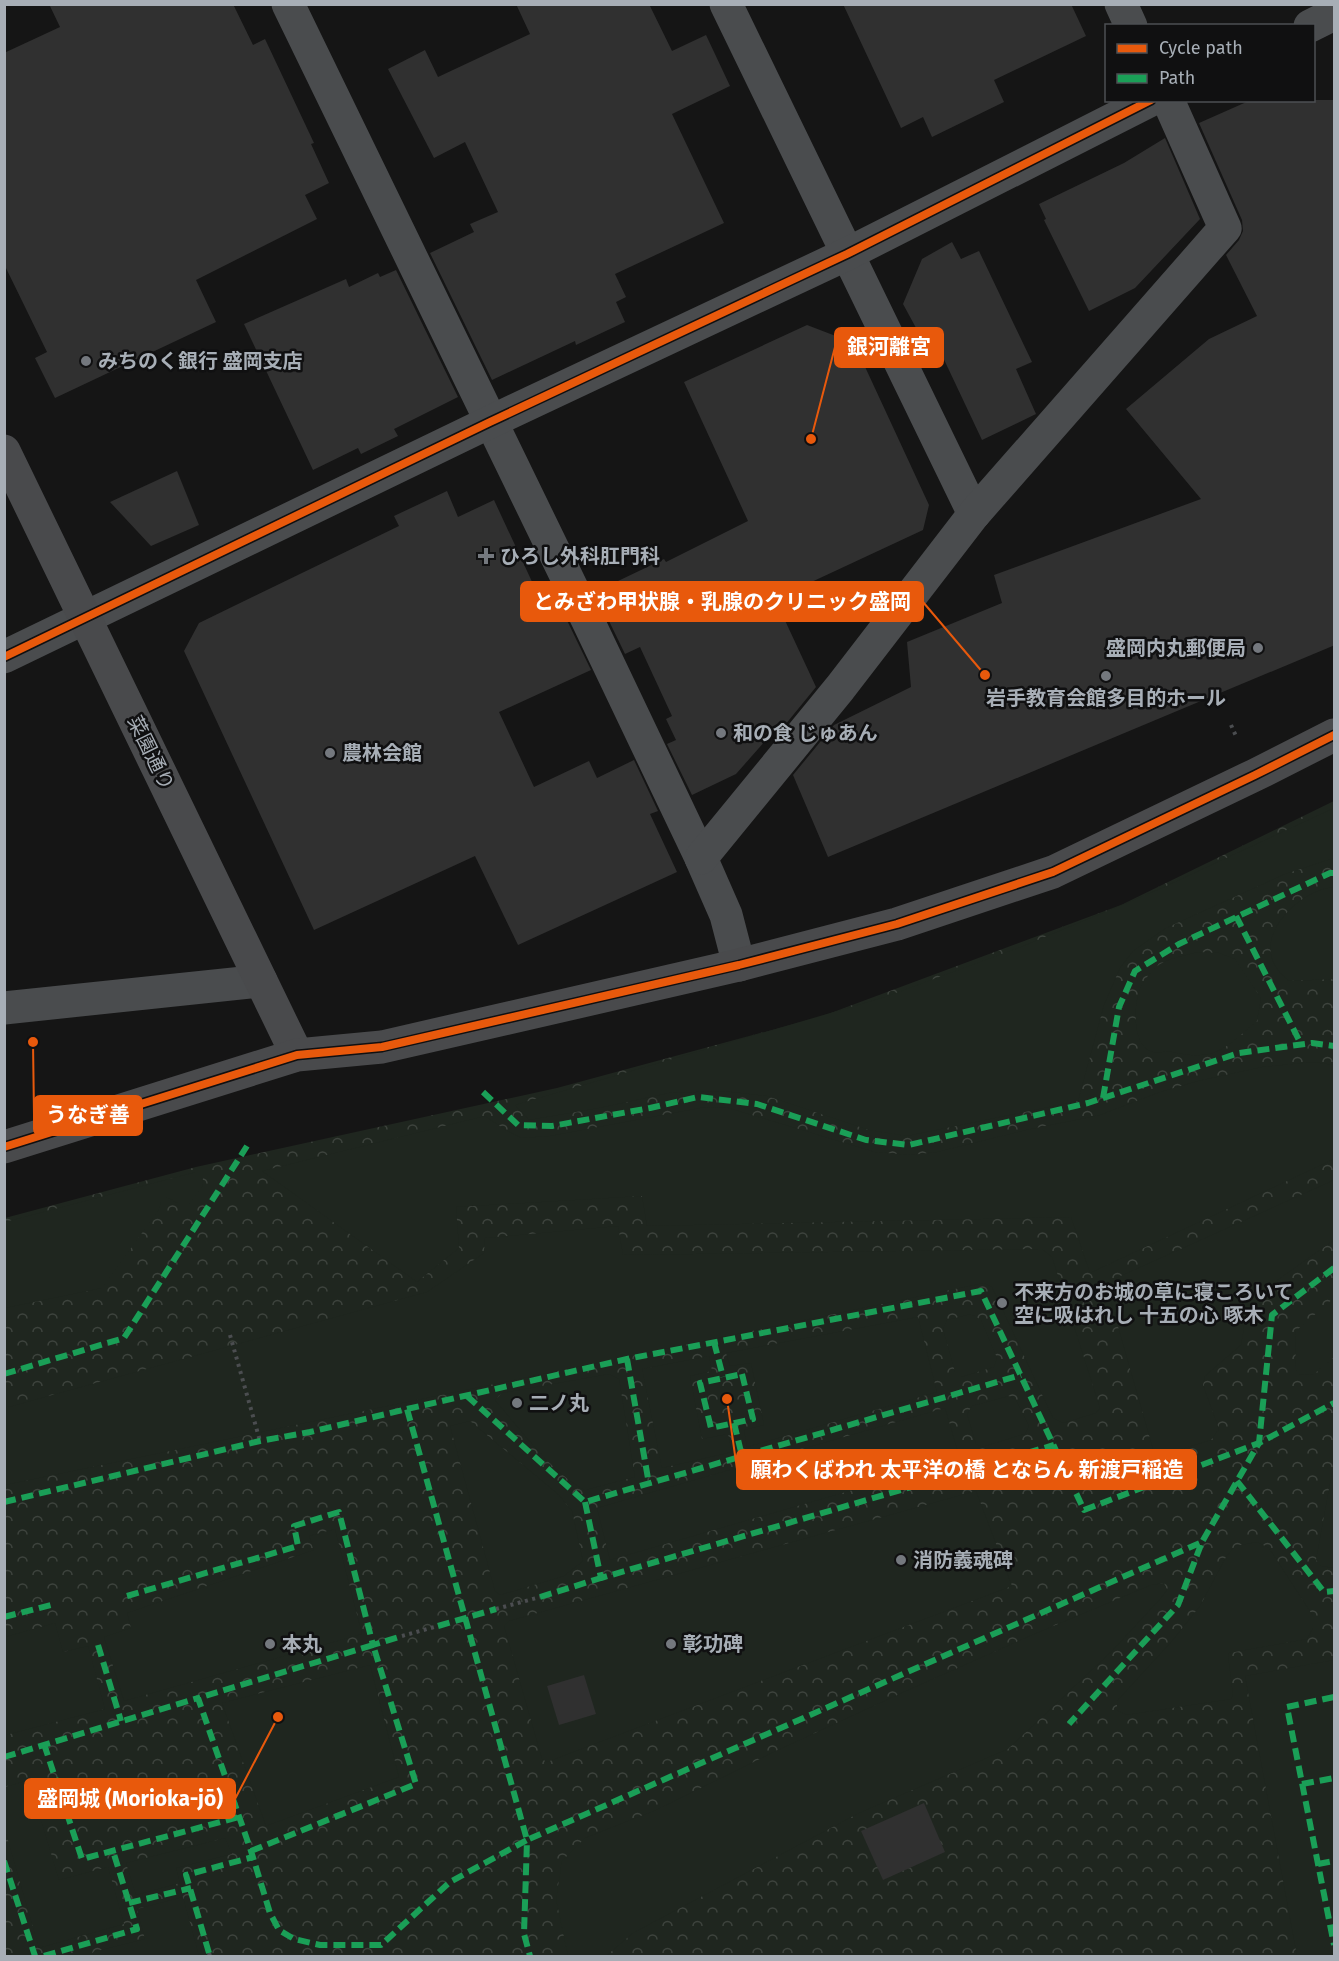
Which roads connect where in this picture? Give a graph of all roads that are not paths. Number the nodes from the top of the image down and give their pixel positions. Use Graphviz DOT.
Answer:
graph roads {
  1 [pos="288,4"];
  2 [pos="726,4"];
  3 [pos="1121,4"];
  4 [pos="1335,14"];
  5 [pos="1130,24"];
  6 [pos="1314,24"];
  7 [pos="1147,102"];
  8 [pos="1169,102"];
  9 [pos="847,254"];
  10 [pos="490,423"];
  11 [pos="4,451"];
  12 [pos="974,514"];
  13 [pos="86,617"];
  14 [pos="4,657"];
  15 [pos="1335,735"];
  16 [pos="700,858"];
  17 [pos="739,965"];
  18 [pos="261,981"];
  19 [pos="4,1008"];
  20 [pos="297,1055"];
  21 [pos="4,1147"];
  1 -- 10 [label="street"];
  2 -- 9 [label="street"];
  3 -- 5 [label="street"];
  4 -- 6 [label="street"];
  7 -- 9 [label="street"];
  8 -- 12 [label="street"];
  9 -- 10 [label="street"];
  9 -- 12 [label="street"];
  10 -- 13 [label="street"];
  10 -- 16 [label="street"];
  11 -- 13 [label="street, 菜園通り"];
  12 -- 16 [label="street"];
  13 -- 14 [label="street"];
  13 -- 18 [label="street, 菜園通り"];
  15 -- 17 [label="street"];
  16 -- 17 [label="street"];
  17 -- 20 [label="street"];
  18 -- 19 [label="street"];
  18 -- 20 [label="street, 菜園通り"];
  20 -- 21 [label="street"];
}
